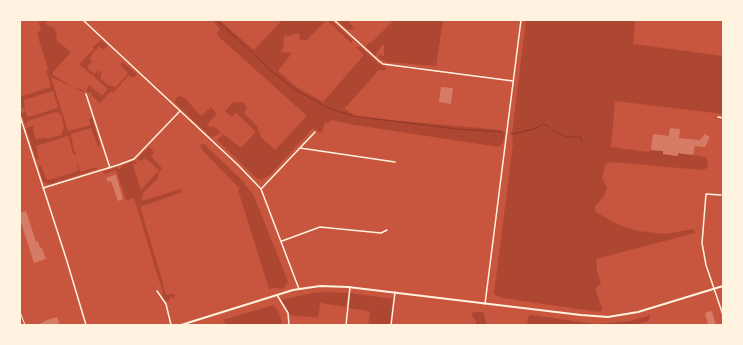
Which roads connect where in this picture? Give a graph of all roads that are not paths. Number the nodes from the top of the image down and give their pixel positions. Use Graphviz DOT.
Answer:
graph roads {
  1 [pos="84,20"];
  2 [pos="334,20"];
  3 [pos="521,20"];
  4 [pos="514,80"];
  5 [pos="86,94"];
  6 [pos="180,111"];
  7 [pos="20,116"];
  8 [pos="718,117"];
  9 [pos="723,118"];
  10 [pos="315,132"];
  11 [pos="300,148"];
  12 [pos="395,162"];
  13 [pos="110,168"];
  14 [pos="43,188"];
  15 [pos="261,189"];
  16 [pos="721,195"];
  17 [pos="387,230"];
  18 [pos="282,241"];
  19 [pos="723,286"];
  20 [pos="350,287"];
  21 [pos="715,288"];
  22 [pos="299,289"];
  23 [pos="157,291"];
  24 [pos="395,292"];
  25 [pos="277,295"];
  26 [pos="485,304"];
  27 [pos="723,315"];
  28 [pos="86,325"];
  29 [pos="171,325"];
  30 [pos="181,325"];
  31 [pos="289,325"];
  32 [pos="346,325"];
  33 [pos="391,325"];
  1 -- 6 [label="street"];
  2 -- 4 [label="street"];
  3 -- 4 [label="street"];
  4 -- 26 [label="street"];
  5 -- 13 [label="street"];
  6 -- 13 [label="street"];
  6 -- 15 [label="street"];
  7 -- 14 [label="street"];
  8 -- 9 [label="street"];
  10 -- 11 [label="street"];
  11 -- 12 [label="street"];
  11 -- 15 [label="street"];
  13 -- 14 [label="street"];
  14 -- 28 [label="street"];
  15 -- 18 [label="street"];
  16 -- 21 [label="street"];
  17 -- 18 [label="street"];
  18 -- 22 [label="street"];
  19 -- 21 [label="street"];
  20 -- 22 [label="street"];
  20 -- 24 [label="street"];
  20 -- 32 [label="street"];
  21 -- 26 [label="street"];
  21 -- 27 [label="street"];
  22 -- 25 [label="street"];
  23 -- 29 [label="street"];
  24 -- 26 [label="street"];
  24 -- 33 [label="street"];
  25 -- 30 [label="street"];
  25 -- 31 [label="street"];
}
